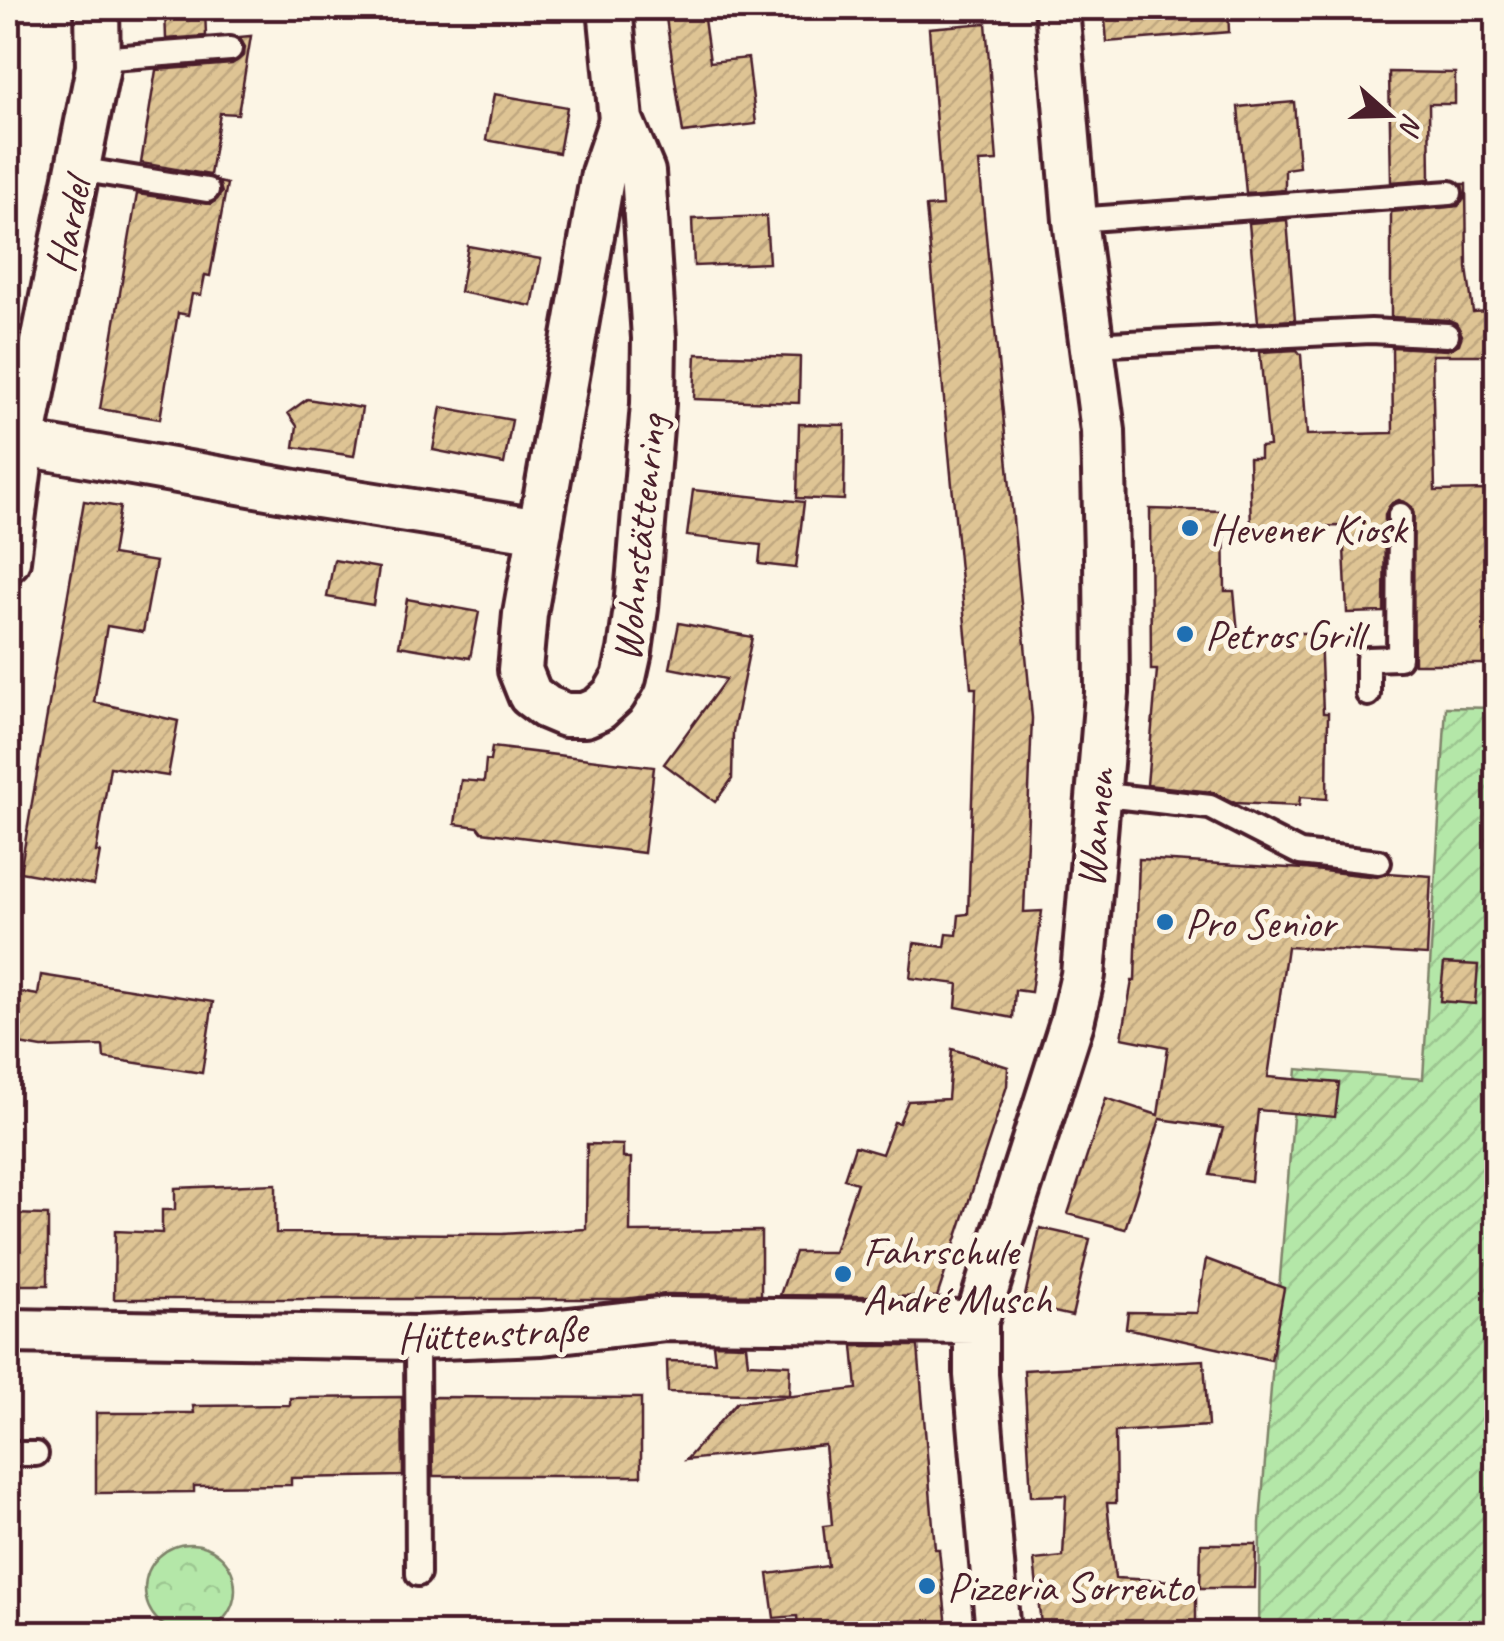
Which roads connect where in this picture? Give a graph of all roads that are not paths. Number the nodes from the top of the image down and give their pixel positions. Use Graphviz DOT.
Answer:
graph roads {
  1 [pos="98,8"];
  2 [pos="610,8"];
  3 [pos="1057,8"];
  4 [pos="230,49"];
  5 [pos="98,58"];
  6 [pos="621,120"];
  7 [pos="78,169"];
  8 [pos="206,190"];
  9 [pos="1450,194"];
  10 [pos="1076,220"];
  11 [pos="1446,335"];
  12 [pos="1090,345"];
  13 [pos="15,442"];
  14 [pos="1400,515"];
  15 [pos="540,530"];
  16 [pos="8,560"];
  17 [pos="1368,694"];
  18 [pos="1097,794"];
  19 [pos="1379,862"];
  20 [pos="976,1322"];
  21 [pos="8,1331"];
  22 [pos="417,1338"];
  23 [pos="8,1454"];
  24 [pos="36,1454"];
  25 [pos="418,1574"];
  26 [pos="998,1634"];
  1 -- 5 [label="street, Hardel"];
  2 -- 6 [label="street, Wohnstättenring"];
  3 -- 10 [label="street, Wannen"];
  4 -- 5 [label="lane"];
  5 -- 7 [label="street, Hardel"];
  6 -- 15 [label="street, Wohnstättenring"];
  6 -- 15 [label="street, Wohnstättenring"];
  7 -- 8 [label="lane"];
  7 -- 13 [label="street, Hardel"];
  9 -- 10 [label="lane"];
  10 -- 12 [label="street, Wannen"];
  11 -- 12 [label="lane"];
  12 -- 18 [label="street, Wannen"];
  13 -- 15 [label="street"];
  13 -- 16 [label="street, Hardel"];
  14 -- 17 [label="lane"];
  18 -- 19 [label="lane"];
  18 -- 20 [label="street, Wannen"];
  20 -- 22 [label="street, Hüttenstraße"];
  20 -- 26 [label="street, Wannen"];
  21 -- 22 [label="street, Hüttenstraße"];
  22 -- 25 [label="lane"];
  23 -- 24 [label="lane"];
}
